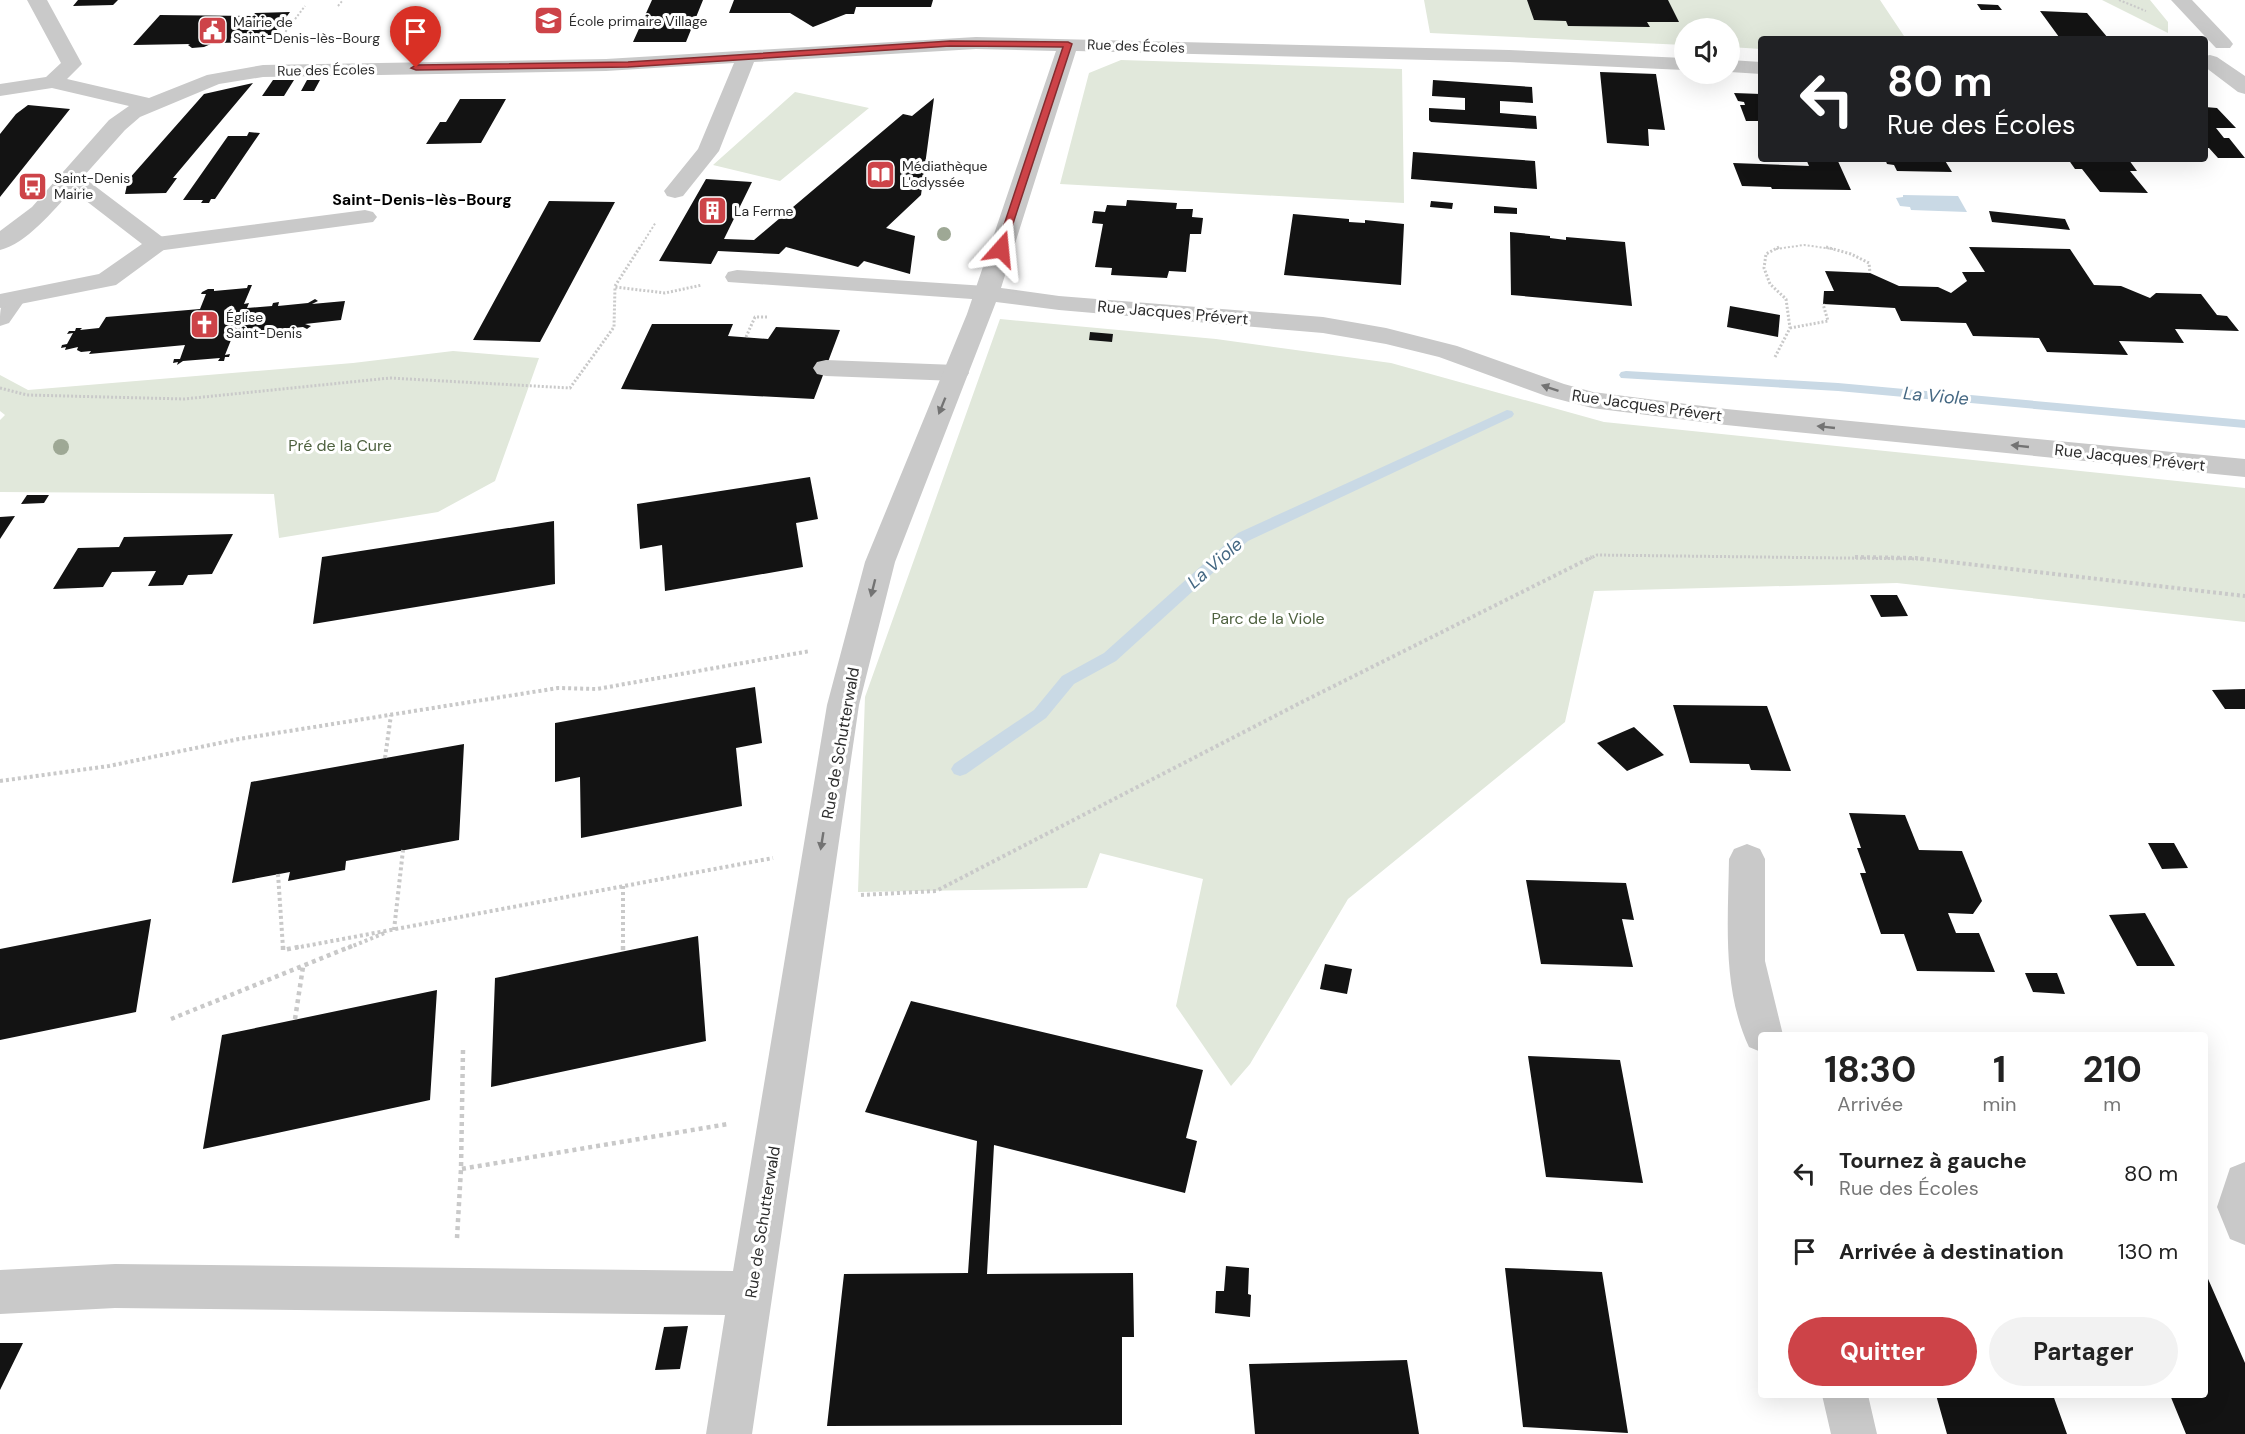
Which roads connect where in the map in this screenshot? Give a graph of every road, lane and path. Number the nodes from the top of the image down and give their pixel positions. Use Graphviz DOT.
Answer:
graph roads {
  1 [pos="37,0"];
  2 [pos="343,0"];
  3 [pos="2181,0"];
  4 [pos="338,6"];
  5 [pos="1068,44"];
  6 [pos="2223,44"];
  7 [pos="2245,50"];
  8 [pos="746,58"];
  9 [pos="2208,62"];
  10 [pos="1674,64"];
  11 [pos="2208,64"];
  12 [pos="1740,67"];
  13 [pos="1758,68"];
  14 [pos="52,82"];
  15 [pos="2245,88"];
  16 [pos="0,90"];
  17 [pos="148,104"];
  18 [pos="71,178"];
  19 [pos="675,191"];
  20 [pos="365,217"];
  21 [pos="0,243"];
  22 [pos="157,244"];
  23 [pos="1870,273"];
  24 [pos="737,277"];
  25 [pos="615,287"];
  26 [pos="986,293"];
  27 [pos="1823,304"];
  28 [pos="4,306"];
  29 [pos="1790,328"];
  30 [pos="1775,357"];
  31 [pos="826,368"];
  32 [pos="956,373"];
  33 [pos="0,388"];
  34 [pos="2245,468"];
  35 [pos="2245,596"];
  36 [pos="817,650"];
  37 [pos="391,715"];
  38 [pos="385,758"];
  39 [pos="0,781"];
  40 [pos="403,850"];
  41 [pos="785,856"];
  42 [pos="1747,858"];
  43 [pos="278,874"];
  44 [pos="623,886"];
  45 [pos="813,898"];
  46 [pos="396,929"];
  47 [pos="623,952"];
  48 [pos="303,966"];
  49 [pos="171,1019"];
  50 [pos="295,1019"];
  51 [pos="1762,1032"];
  52 [pos="463,1050"];
  53 [pos="740,1122"];
  54 [pos="461,1169"];
  55 [pos="2245,1182"];
  56 [pos="2245,1224"];
  57 [pos="454,1290"];
  58 [pos="0,1292"];
  59 [pos="751,1293"];
  60 [pos="1846,1398"];
  61 [pos="729,1434"];
  62 [pos="1854,1434"];
  1 -- 14 [label="street"];
  2 -- 4 [label="path"];
  3 -- 6 [label="street"];
  5 -- 8 [label="street, Rue des Écoles"];
  5 -- 10 [label="street, Rue des Écoles"];
  5 -- 26 [label="street, Rue de Schutterwald"];
  6 -- 7 [label="street"];
  6 -- 9 [label="street"];
  8 -- 17 [label="street, Rue des Écoles"];
  8 -- 19 [label="street"];
  11 -- 15 [label="street"];
  12 -- 13 [label="street"];
  14 -- 16 [label="street"];
  14 -- 17 [label="street"];
  17 -- 18 [label="street, Rue des Écoles"];
  18 -- 21 [label="street, Rue des Écoles"];
  18 -- 22 [label="street"];
  19 -- 25 [label="path"];
  20 -- 22 [label="street"];
  22 -- 28 [label="street"];
  23 -- 29 [label="path"];
  24 -- 25 [label="path"];
  24 -- 26 [label="street, Rue Jacques Prévert"];
  25 -- 33 [label="path"];
  26 -- 32 [label="street, Rue de Schutterwald"];
  34 -- 26 [label="street, Rue Jacques Prévert, one-way"];
  27 -- 29 [label="path"];
  29 -- 30 [label="path"];
  31 -- 32 [label="street"];
  32 -- 45 [label="street, Rue de Schutterwald, one-way"];
  35 -- 45 [label="path"];
  36 -- 37 [label="path"];
  37 -- 38 [label="path"];
  37 -- 39 [label="path"];
  40 -- 46 [label="path"];
  41 -- 44 [label="path"];
  42 -- 51 [label="street"];
  43 -- 46 [label="path"];
  44 -- 46 [label="path"];
  44 -- 47 [label="path"];
  45 -- 59 [label="street, Rue de Schutterwald"];
  46 -- 48 [label="path"];
  48 -- 49 [label="path"];
  48 -- 50 [label="path"];
  52 -- 54 [label="path"];
  53 -- 54 [label="path"];
  54 -- 57 [label="path"];
  55 -- 56 [label="street"];
  57 -- 58 [label="street"];
  57 -- 59 [label="street"];
  59 -- 61 [label="street, Rue de Schutterwald"];
  60 -- 62 [label="street"];
}
